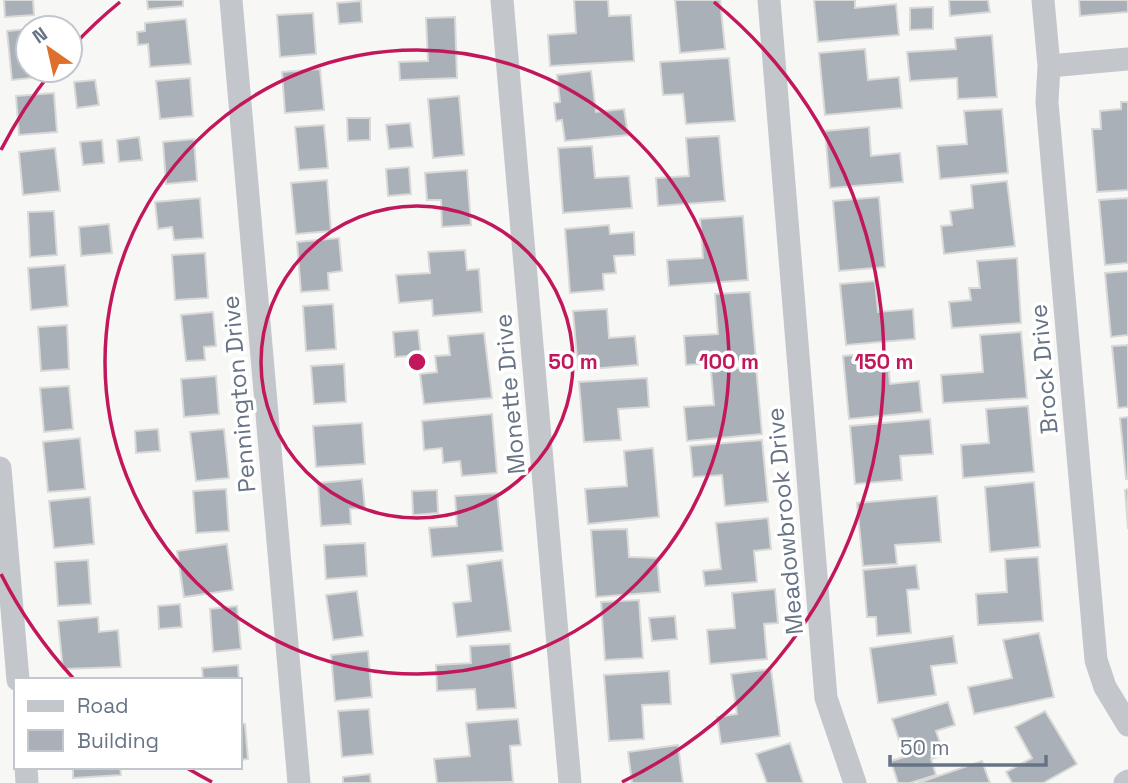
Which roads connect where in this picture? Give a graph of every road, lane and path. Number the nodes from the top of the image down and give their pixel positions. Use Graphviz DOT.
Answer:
graph roads {
  1 [pos="231,0"];
  2 [pos="502,0"];
  3 [pos="769,0"];
  4 [pos="1044,0"];
  5 [pos="1128,59"];
  6 [pos="1049,66"];
  7 [pos="0,468"];
  8 [pos="18,678"];
  9 [pos="1128,725"];
  10 [pos="299,783"];
  11 [pos="570,783"];
  12 [pos="855,783"];
  1 -- 10 [label="street, Pennington Drive"];
  2 -- 11 [label="street, Monette Drive"];
  3 -- 12 [label="street, Meadowbrook Drive"];
  4 -- 6 [label="street, Brock Drive"];
  5 -- 6 [label="street"];
  6 -- 9 [label="street, Brock Drive"];
  7 -- 8 [label="street"];
}
